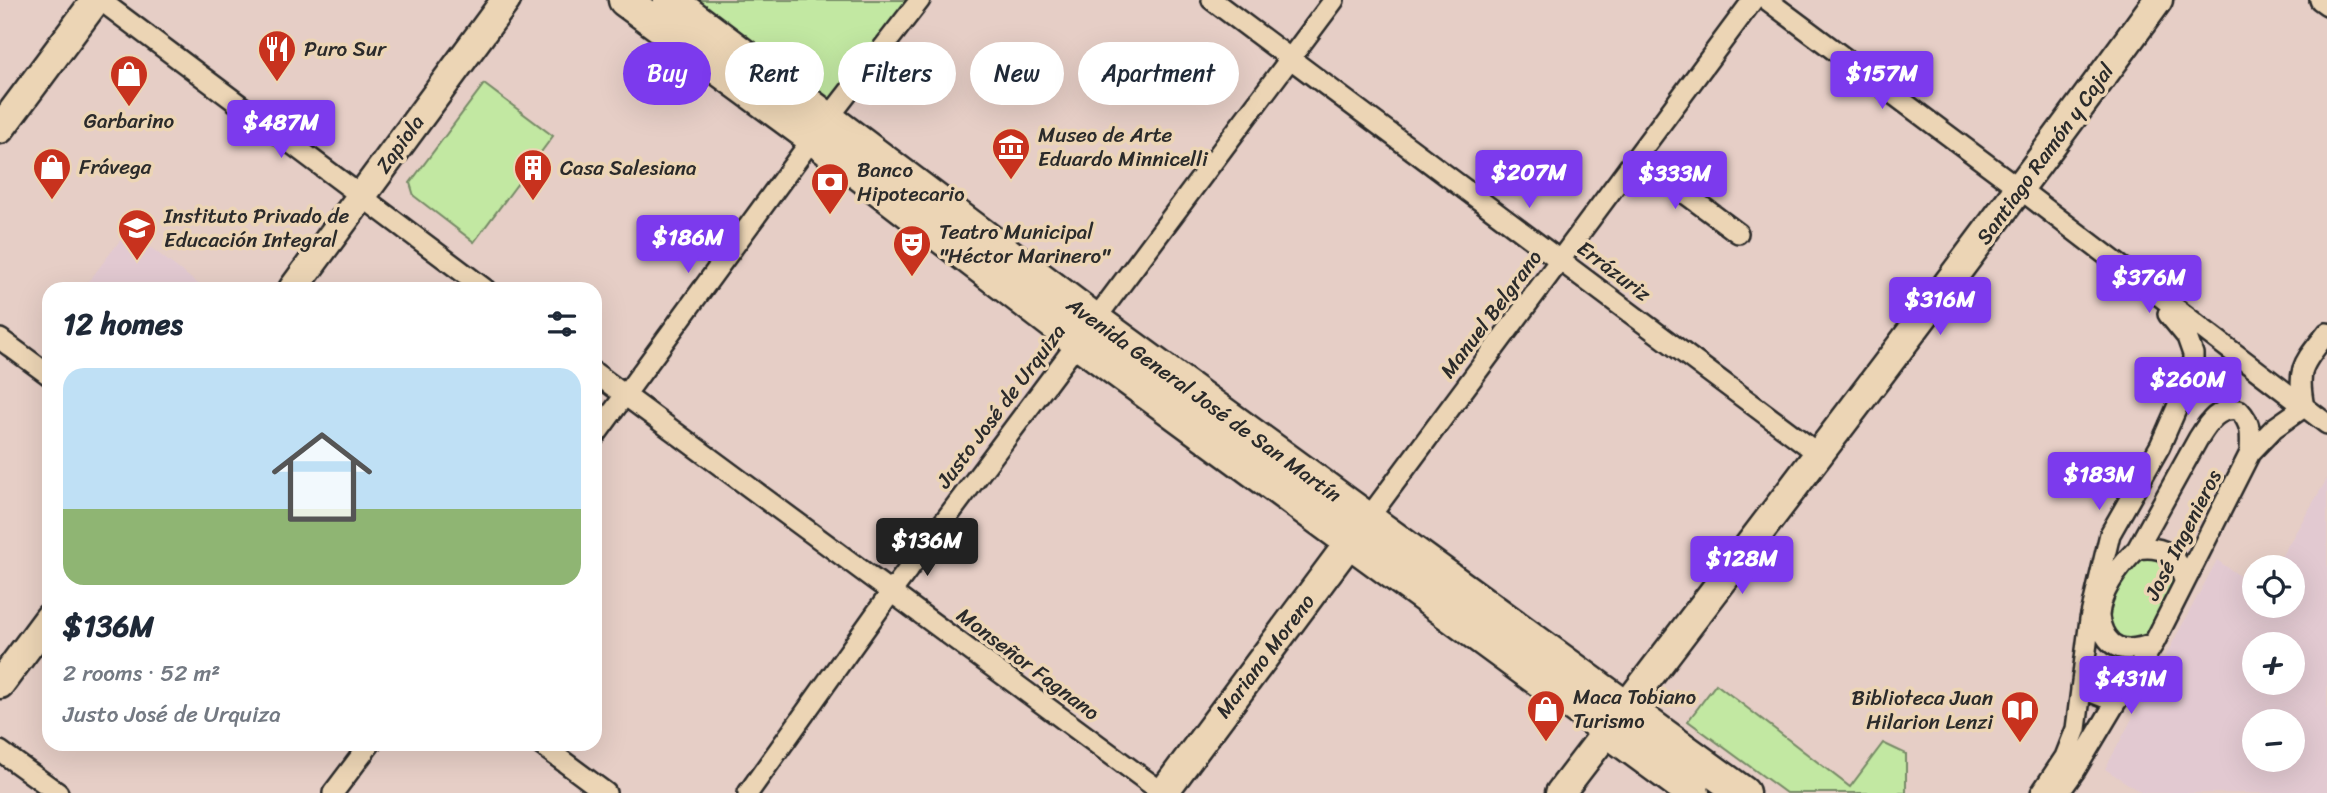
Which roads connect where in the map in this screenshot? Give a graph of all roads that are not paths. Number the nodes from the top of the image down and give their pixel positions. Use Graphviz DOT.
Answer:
graph roads {
  1 [pos="98,0"];
  2 [pos="506,0"];
  3 [pos="625,0"];
  4 [pos="670,0"];
  5 [pos="920,0"];
  6 [pos="1212,0"];
  7 [pos="1334,0"];
  8 [pos="1752,0"];
  9 [pos="1767,0"];
  10 [pos="2158,0"];
  11 [pos="2320,0"];
  12 [pos="2327,5"];
  13 [pos="1289,58"];
  14 [pos="0,129"];
  15 [pos="821,129"];
  16 [pos="1636,157"];
  17 [pos="2020,189"];
  18 [pos="362,195"];
  19 [pos="1738,233"];
  20 [pos="1560,259"];
  21 [pos="298,282"];
  22 [pos="476,282"];
  23 [pos="2147,288"];
  24 [pos="1086,331"];
  25 [pos="2327,332"];
  26 [pos="0,339"];
  27 [pos="42,371"];
  28 [pos="602,378"];
  29 [pos="624,395"];
  30 [pos="2304,407"];
  31 [pos="2327,424"];
  32 [pos="602,426"];
  33 [pos="2250,453"];
  34 [pos="1820,455"];
  35 [pos="1358,531"];
  36 [pos="2137,549"];
  37 [pos="2184,580"];
  38 [pos="892,591"];
  39 [pos="2094,618"];
  40 [pos="42,627"];
  41 [pos="2154,643"];
  42 [pos="0,684"];
  43 [pos="2081,688"];
  44 [pos="2116,702"];
  45 [pos="1617,719"];
  46 [pos="2076,729"];
  47 [pos="2096,736"];
  48 [pos="0,751"];
  49 [pos="365,751"];
  50 [pos="549,751"];
  51 [pos="2071,763"];
  52 [pos="58,793"];
  53 [pos="334,793"];
  54 [pos="606,793"];
  55 [pos="748,793"];
  56 [pos="1163,793"];
  57 [pos="1560,793"];
  58 [pos="1693,793"];
  59 [pos="1743,793"];
  60 [pos="2041,793"];
  61 [pos="2059,793"];
  1 -- 14 [label="street"];
  1 -- 18 [label="street"];
  2 -- 18 [label="street, Zapiola"];
  3 -- 15 [label="main road, Avenida General José de San Martín"];
  4 -- 15 [label="main road, Avenida General José de San Martín"];
  5 -- 15 [label="street"];
  6 -- 13 [label="street, Errázuriz"];
  7 -- 13 [label="street, Justo José de Urquiza"];
  8 -- 16 [label="street, Manuel Belgrano"];
  9 -- 17 [label="street"];
  10 -- 17 [label="street, Santiago Ramón y Cajal"];
  11 -- 12 [label="street"];
  13 -- 20 [label="street, Errázuriz"];
  13 -- 24 [label="street, Justo José de Urquiza"];
  15 -- 24 [label="main road, Avenida General José de San Martín"];
  15 -- 29 [label="street"];
  16 -- 19 [label="street"];
  16 -- 20 [label="street, Manuel Belgrano"];
  17 -- 23 [label="street"];
  17 -- 34 [label="street, Santiago Ramón y Cajal"];
  18 -- 21 [label="street, Zapiola"];
  18 -- 22 [label="street"];
  20 -- 34 [label="street, Errázuriz"];
  20 -- 35 [label="street, Manuel Belgrano"];
  23 -- 30 [label="street"];
  23 -- 39 [label="street"];
  24 -- 35 [label="main road, Avenida General José de San Martín"];
  24 -- 38 [label="street, Justo José de Urquiza"];
  25 -- 30 [label="street"];
  26 -- 27 [label="street"];
  28 -- 29 [label="street, Monseñor Fagnano"];
  29 -- 32 [label="street"];
  29 -- 38 [label="street, Monseñor Fagnano"];
  30 -- 31 [label="street"];
  30 -- 33 [label="street, José Ingenieros"];
  33 -- 36 [label="street"];
  33 -- 37 [label="street, José Ingenieros"];
  34 -- 45 [label="street, Santiago Ramón y Cajal"];
  35 -- 45 [label="main road, Avenida General José de San Martín"];
  35 -- 56 [label="street, Mariano Moreno"];
  36 -- 37 [label="street"];
  36 -- 39 [label="street"];
  37 -- 41 [label="street, José Ingenieros"];
  38 -- 55 [label="street, Justo José de Urquiza"];
  38 -- 56 [label="street, Monseñor Fagnano"];
  39 -- 41 [label="street"];
  39 -- 43 [label="street"];
  40 -- 42 [label="street"];
  41 -- 44 [label="street, José Ingenieros"];
  43 -- 44 [label="street"];
  43 -- 46 [label="street"];
  44 -- 47 [label="street, José Ingenieros"];
  45 -- 57 [label="street, Santiago Ramón y Cajal"];
  45 -- 58 [label="main road, Avenida General José de San Martín"];
  45 -- 59 [label="main road, Avenida General José de San Martín"];
  46 -- 47 [label="street"];
  46 -- 51 [label="street"];
  47 -- 51 [label="street, José Ingenieros"];
  48 -- 52 [label="street"];
  49 -- 53 [label="street"];
  50 -- 54 [label="street"];
  51 -- 60 [label="street, José Ingenieros"];
  51 -- 61 [label="street"];
}
